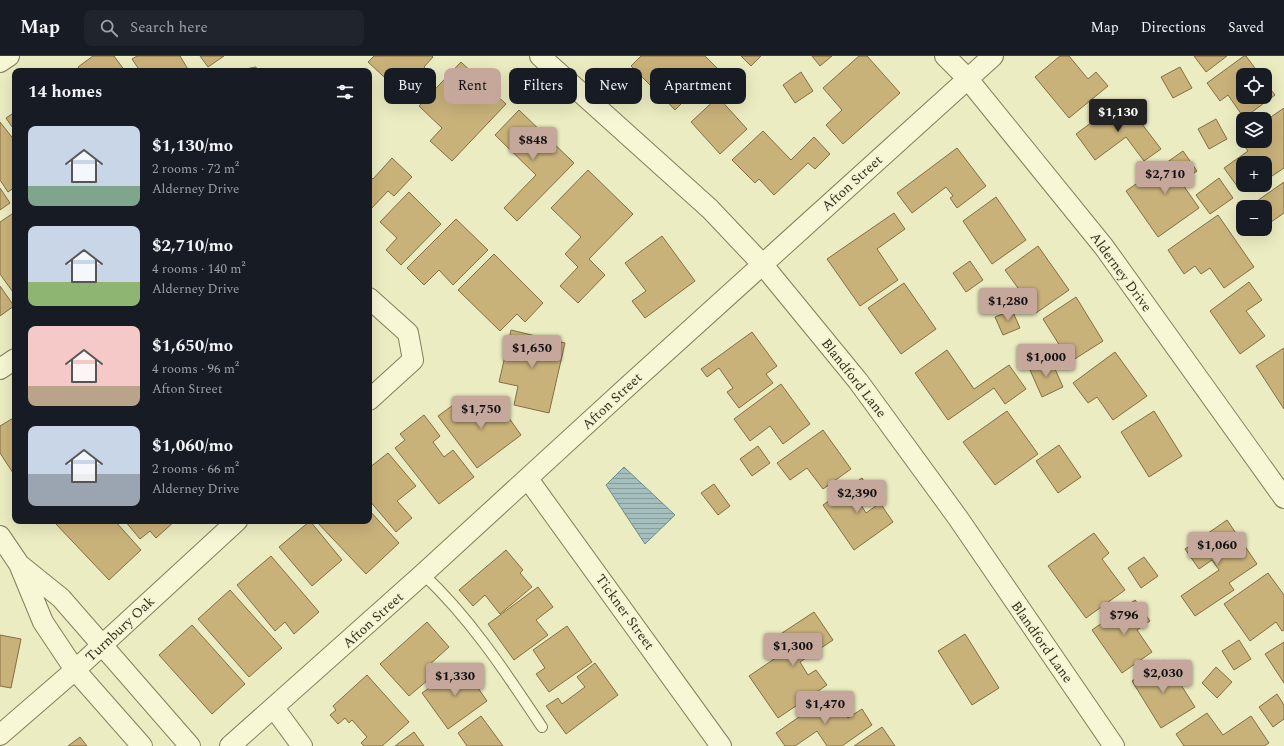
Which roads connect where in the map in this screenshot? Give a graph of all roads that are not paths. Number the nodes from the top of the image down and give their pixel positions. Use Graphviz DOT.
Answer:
graph roads {
  1 [pos="9,56"];
  2 [pos="540,56"];
  3 [pos="945,56"];
  4 [pos="993,56"];
  5 [pos="0,62"];
  6 [pos="967,78"];
  7 [pos="763,264"];
  8 [pos="372,301"];
  9 [pos="12,360"];
  10 [pos="0,369"];
  11 [pos="372,397"];
  12 [pos="528,479"];
  13 [pos="1284,498"];
  14 [pos="234,524"];
  15 [pos="0,536"];
  16 [pos="19,564"];
  17 [pos="423,574"];
  18 [pos="102,644"];
  19 [pos="75,670"];
  20 [pos="274,708"];
  21 [pos="542,727"];
  22 [pos="0,735"];
  23 [pos="142,746"];
  24 [pos="190,746"];
  25 [pos="230,746"];
  26 [pos="302,746"];
  27 [pos="721,746"];
  28 [pos="1114,746"];
  1 -- 5 [label="street"];
  2 -- 7 [label="street, Blandford Lane"];
  3 -- 6 [label="street, Alderney Drive"];
  4 -- 6 [label="street, Afton Street"];
  6 -- 7 [label="street, Afton Street"];
  6 -- 13 [label="street, Alderney Drive"];
  7 -- 12 [label="street, Afton Street"];
  7 -- 28 [label="street, Blandford Lane"];
  8 -- 11 [label="street"];
  9 -- 10 [label="street"];
  12 -- 17 [label="street, Afton Street"];
  12 -- 27 [label="street, Tickner Street"];
  14 -- 18 [label="street, Turnbury Oak"];
  15 -- 16 [label="street"];
  16 -- 18 [label="street"];
  16 -- 19 [label="street"];
  17 -- 20 [label="street, Afton Street"];
  17 -- 21 [label="lane"];
  18 -- 19 [label="street, Turnbury Oak"];
  18 -- 24 [label="street"];
  19 -- 22 [label="street, Turnbury Oak"];
  19 -- 23 [label="street"];
  20 -- 25 [label="street, Afton Street"];
  20 -- 26 [label="street"];
}
